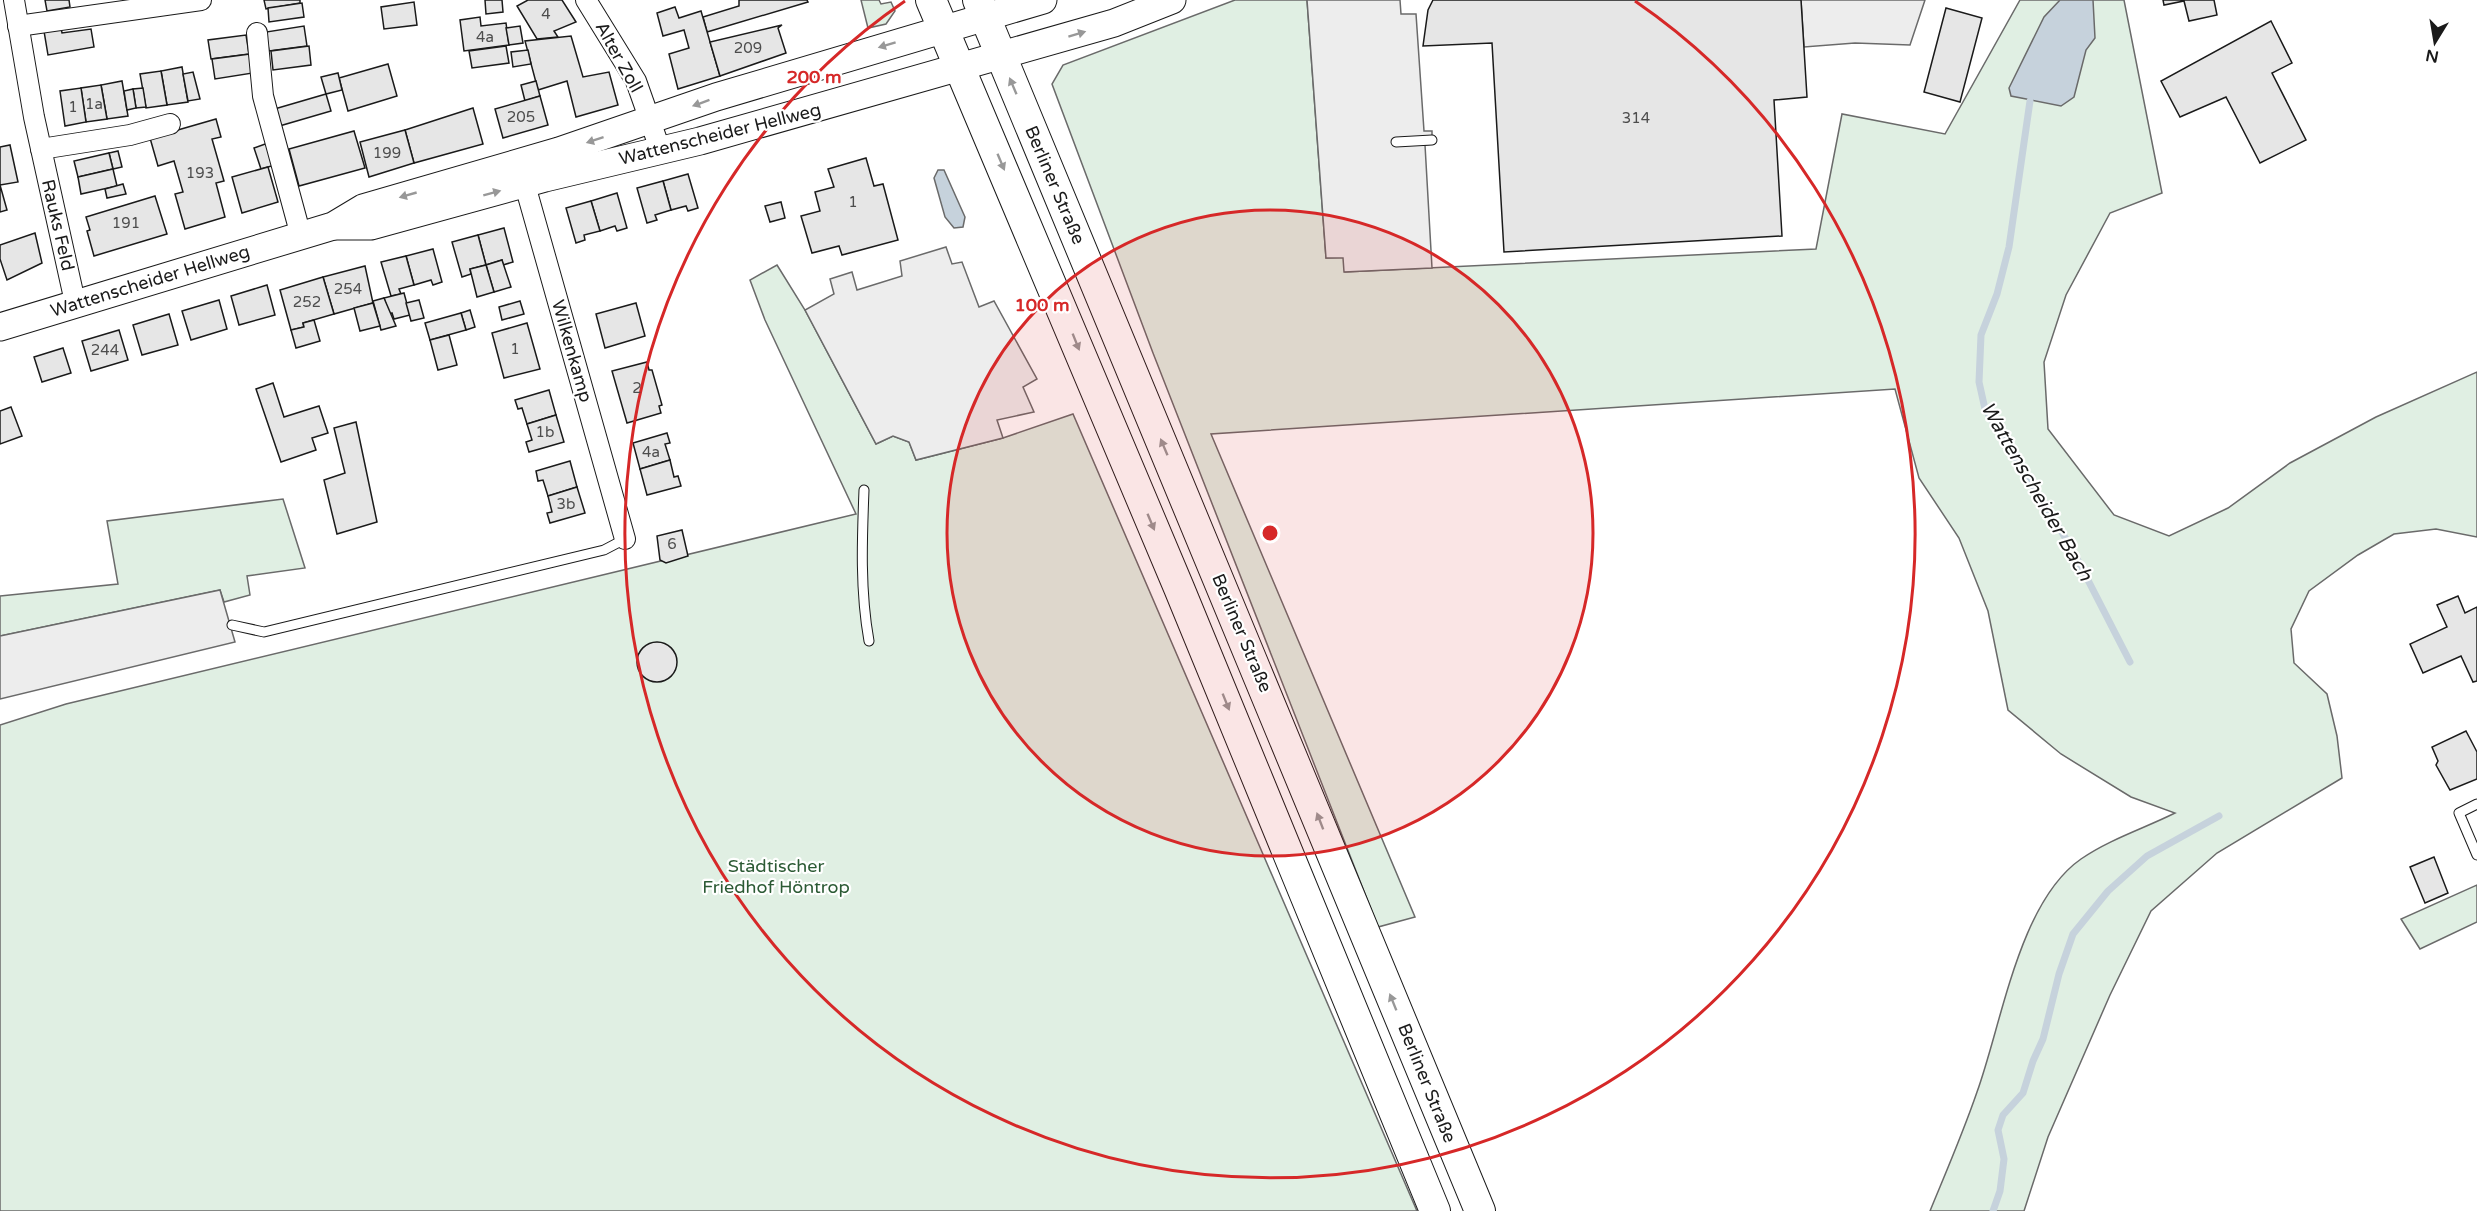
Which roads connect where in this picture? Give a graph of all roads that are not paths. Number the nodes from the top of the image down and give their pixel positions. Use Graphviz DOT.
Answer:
graph roads {
  1 [pos="14,0"];
  2 [pos="201,0"];
  3 [pos="586,0"];
  4 [pos="932,0"];
  5 [pos="1043,0"];
  6 [pos="1172,0"];
  7 [pos="981,8"];
  8 [pos="18,26"];
  9 [pos="943,28"];
  10 [pos="257,33"];
  11 [pos="1001,57"];
  12 [pos="961,68"];
  13 [pos="651,121"];
  14 [pos="170,124"];
  15 [pos="1432,140"];
  16 [pos="1396,142"];
  17 [pos="41,149"];
  18 [pos="660,150"];
  19 [pos="522,173"];
  20 [pos="301,236"];
  21 [pos="75,302"];
  22 [pos="0,327"];
  23 [pos="864,490"];
  24 [pos="625,539"];
  25 [pos="232,625"];
  26 [pos="868,641"];
  27 [pos="2477,804"];
  28 [pos="2477,855"];
  29 [pos="1435,1211"];
  30 [pos="1480,1211"];
  1 -- 8 [label="street, Rauks Feld"];
  2 -- 8 [label="street"];
  3 -- 13 [label="street, Alter Zoll"];
  4 -- 9 [label="main road"];
  5 -- 7 [label="main road, Wattenscheider Hellweg"];
  11 -- 6 [label="main road, Wattenscheider Hellweg, one-way"];
  7 -- 9 [label="main road, Wattenscheider Hellweg"];
  7 -- 11 [label="main road, Berliner Straße"];
  8 -- 17 [label="street, Rauks Feld"];
  9 -- 12 [label="main road"];
  9 -- 13 [label="main road, Wattenscheider Hellweg, one-way"];
  10 -- 20 [label="street"];
  11 -- 12 [label="main road, Wattenscheider Hellweg"];
  30 -- 11 [label="main road, Berliner Straße, one-way"];
  12 -- 18 [label="main road, Wattenscheider Hellweg"];
  12 -- 29 [label="main road, one-way"];
  13 -- 18 [label="street, Alter Zoll"];
  13 -- 19 [label="main road, Wattenscheider Hellweg, one-way"];
  14 -- 17 [label="street"];
  15 -- 16 [label="lane"];
  17 -- 21 [label="street, Rauks Feld"];
  18 -- 19 [label="main road, Wattenscheider Hellweg"];
  19 -- 20 [label="main road, Wattenscheider Hellweg"];
  19 -- 24 [label="street, Wilkenkamp"];
  20 -- 21 [label="main road, Wattenscheider Hellweg"];
  21 -- 22 [label="main road, Wattenscheider Hellweg"];
  23 -- 26 [label="lane"];
  24 -- 25 [label="lane"];
  27 -- 28 [label="lane"];
}
